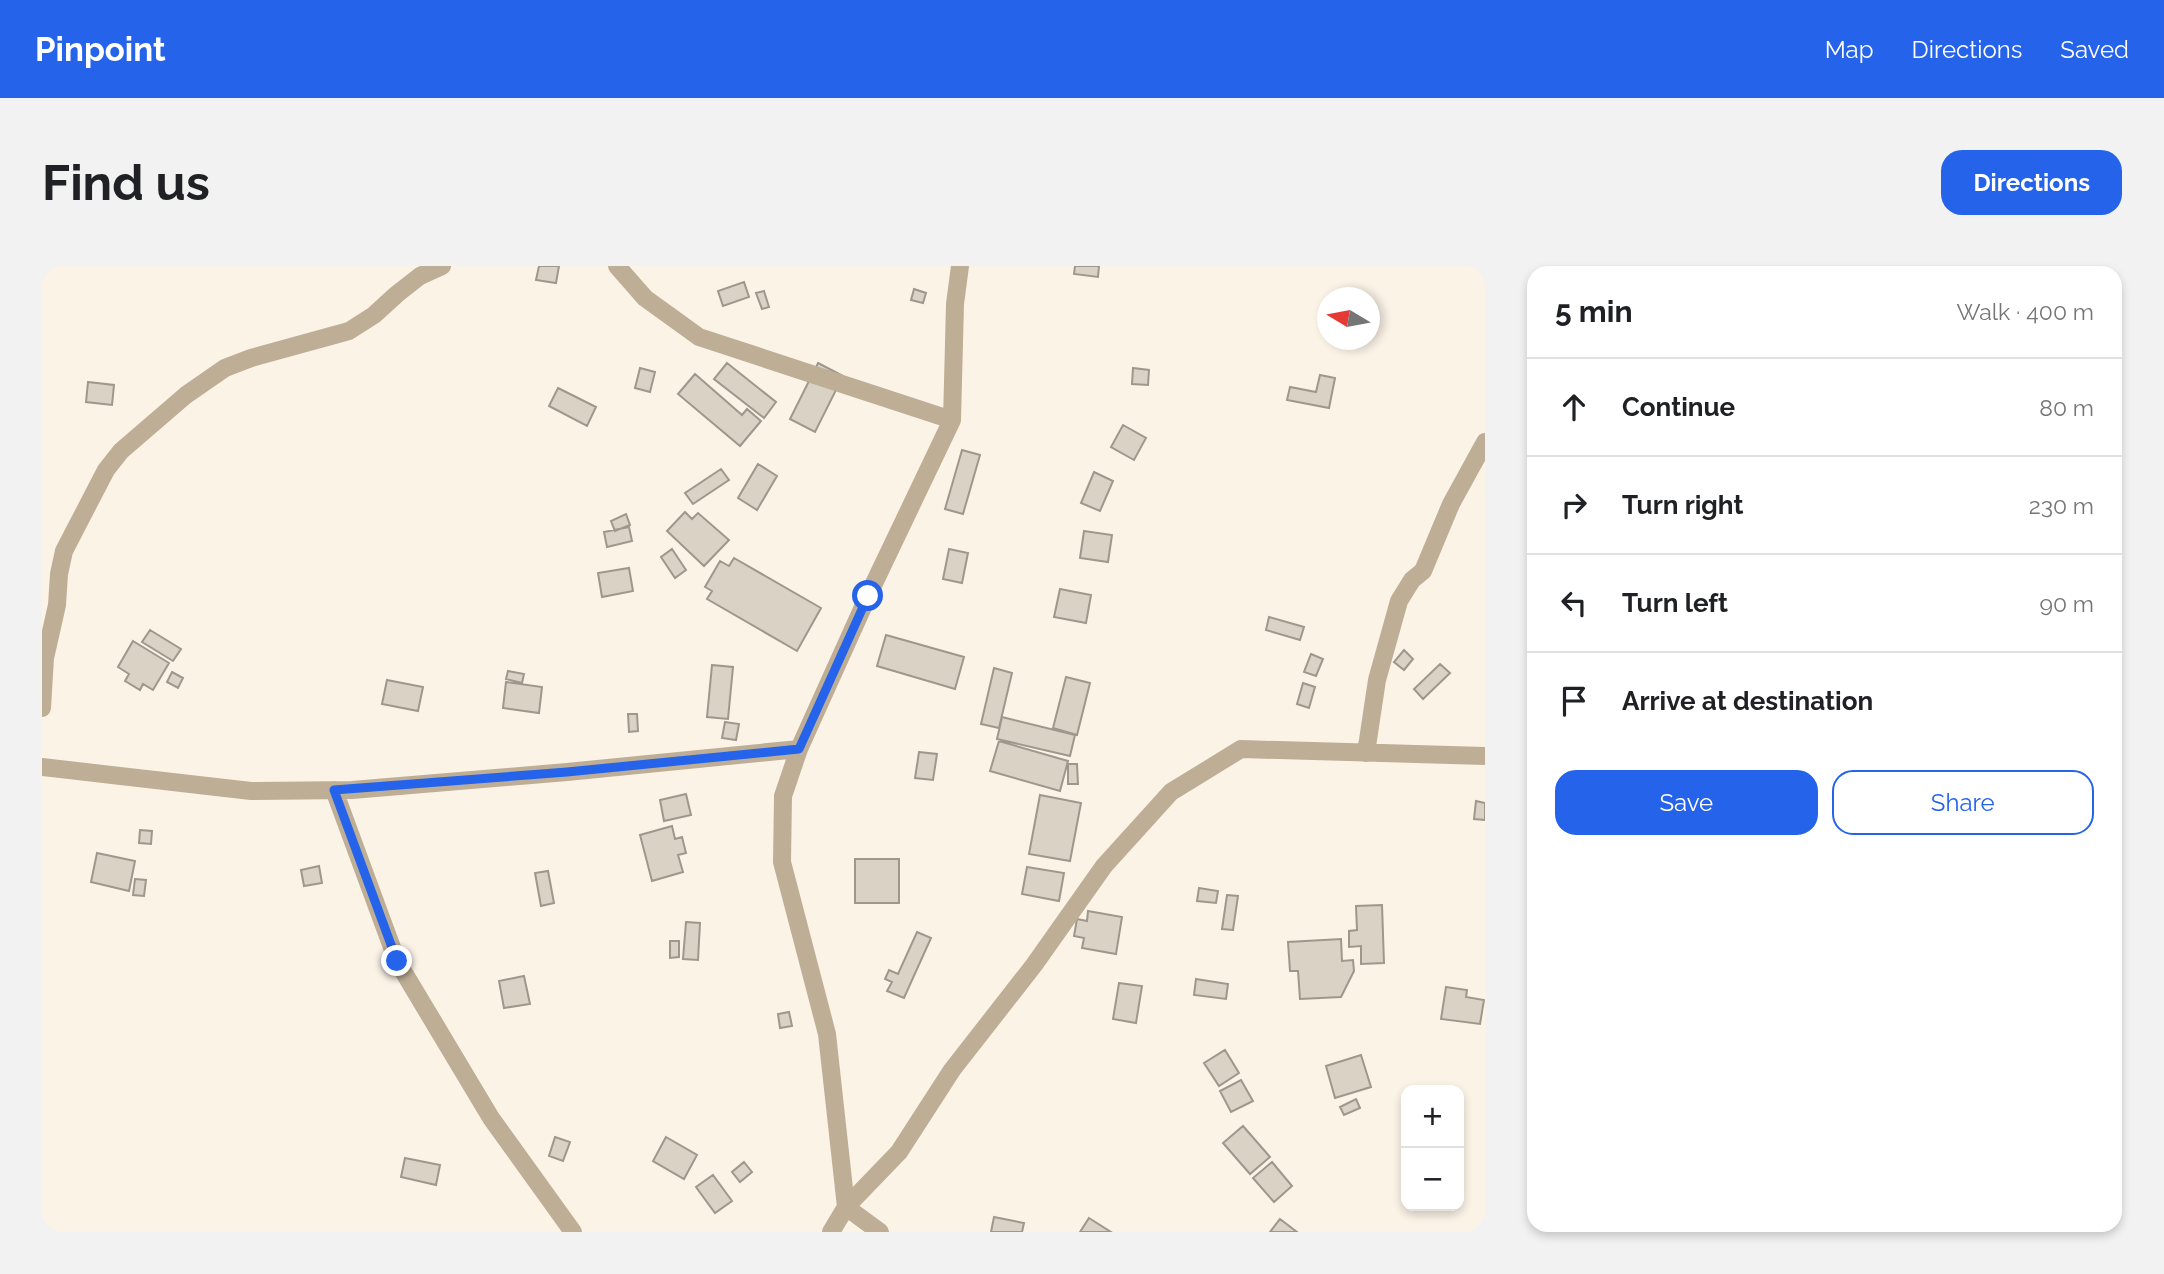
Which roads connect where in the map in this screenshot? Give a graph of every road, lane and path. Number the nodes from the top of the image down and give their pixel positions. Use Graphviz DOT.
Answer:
graph roads {
  1 [pos="442,266"];
  2 [pos="617,266"];
  3 [pos="960,266"];
  4 [pos="952,420"];
  5 [pos="1485,442"];
  6 [pos="42,708"];
  7 [pos="799,749"];
  8 [pos="1366,752"];
  9 [pos="1485,756"];
  10 [pos="42,767"];
  11 [pos="334,790"];
  12 [pos="846,1207"];
  13 [pos="573,1232"];
  14 [pos="831,1232"];
  15 [pos="880,1232"];
  1 -- 6 [label="street"];
  2 -- 4 [label="street"];
  3 -- 4 [label="street"];
  4 -- 7 [label="street"];
  5 -- 8 [label="street"];
  7 -- 11 [label="street"];
  7 -- 12 [label="street"];
  8 -- 9 [label="street"];
  8 -- 12 [label="street"];
  10 -- 11 [label="street"];
  11 -- 13 [label="street"];
  12 -- 14 [label="street"];
  12 -- 15 [label="street"];
}
